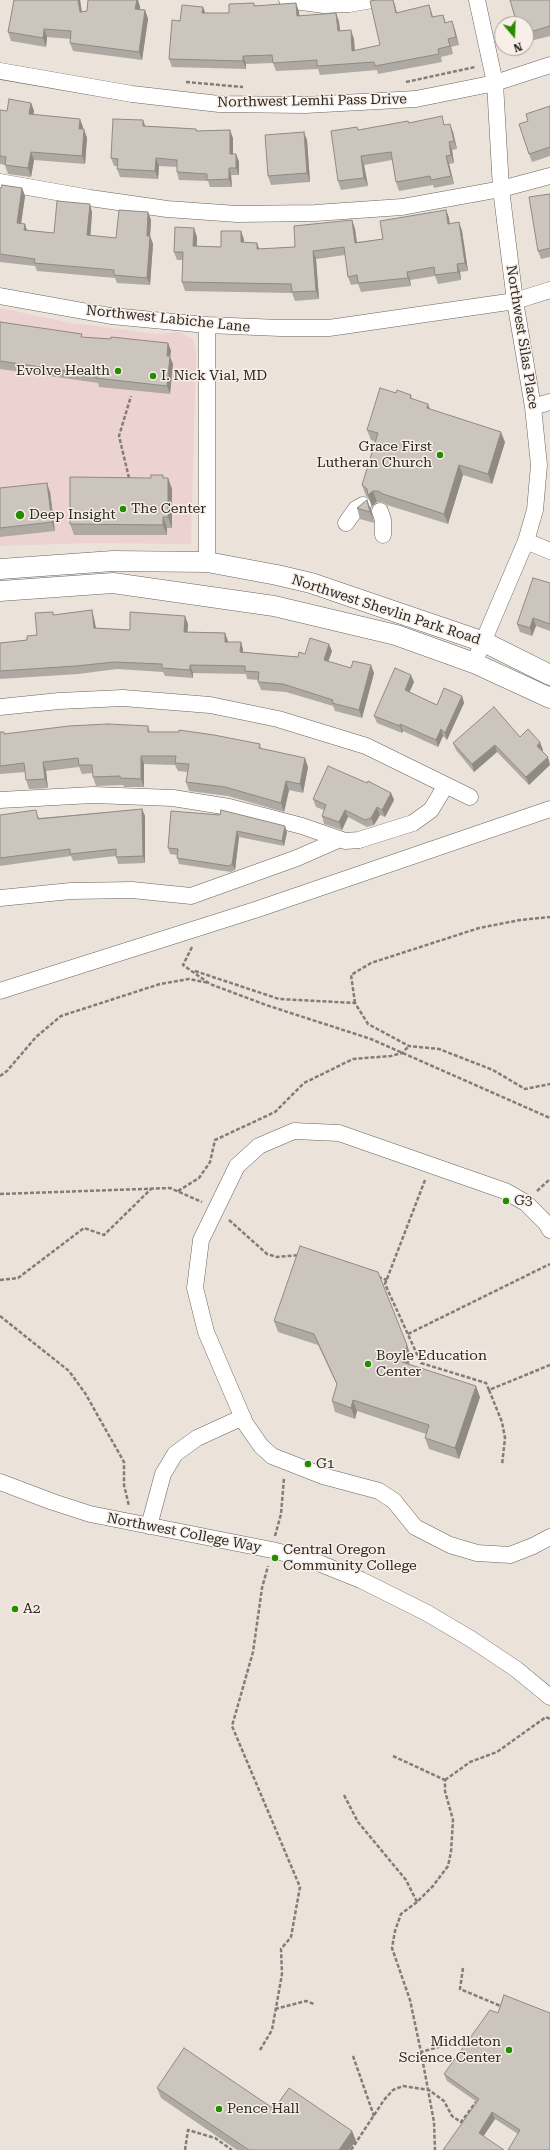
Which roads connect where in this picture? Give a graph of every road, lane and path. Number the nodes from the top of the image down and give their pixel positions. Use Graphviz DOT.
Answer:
graph roads {
  1 [pos="287,0"];
  2 [pos="372,0"];
  3 [pos="477,0"];
  4 [pos="491,64"];
  5 [pos="550,65"];
  6 [pos="0,71"];
  7 [pos="182,82"];
  8 [pos="495,82"];
  9 [pos="399,83"];
  10 [pos="249,87"];
  11 [pos="550,176"];
  12 [pos="0,182"];
  13 [pos="501,189"];
  14 [pos="550,290"];
  15 [pos="0,296"];
  16 [pos="515,301"];
  17 [pos="207,326"];
  18 [pos="132,396"];
  19 [pos="550,402"];
  20 [pos="533,407"];
  21 [pos="130,478"];
  22 [pos="363,505"];
  23 [pos="380,511"];
  24 [pos="346,523"];
  25 [pos="383,535"];
  26 [pos="526,541"];
  27 [pos="550,551"];
  28 [pos="207,562"];
  29 [pos="0,569"];
  30 [pos="0,591"];
  31 [pos="484,642"];
  32 [pos="474,664"];
  33 [pos="550,675"];
  34 [pos="550,698"];
  35 [pos="0,706"];
  36 [pos="446,785"];
  37 [pos="470,797"];
  38 [pos="0,800"];
  39 [pos="550,809"];
  40 [pos="338,840"];
  41 [pos="0,898"];
  42 [pos="550,917"];
  43 [pos="200,927"];
  44 [pos="190,970"];
  45 [pos="210,984"];
  46 [pos="0,991"];
  47 [pos="355,1003"];
  48 [pos="410,1046"];
  49 [pos="402,1053"];
  50 [pos="0,1076"];
  51 [pos="550,1084"];
  52 [pos="550,1118"];
  53 [pos="430,1164"];
  54 [pos="151,1189"];
  55 [pos="178,1191"];
  56 [pos="550,1230"];
  57 [pos="550,1264"];
  58 [pos="0,1280"];
  59 [pos="0,1316"];
  60 [pos="408,1334"];
  61 [pos="550,1366"];
  62 [pos="489,1390"];
  63 [pos="242,1417"];
  64 [pos="287,1462"];
  65 [pos="502,1465"];
  66 [pos="0,1482"];
  67 [pos="132,1523"];
  68 [pos="149,1526"];
  69 [pos="550,1537"];
  70 [pos="272,1550"];
  71 [pos="550,1697"];
  72 [pos="550,1719"];
  73 [pos="393,1756"];
  74 [pos="445,1780"];
  75 [pos="344,1795"];
  76 [pos="417,1902"];
  77 [pos="463,1968"];
  78 [pos="314,2004"];
  79 [pos="504,2008"];
  80 [pos="275,2009"];
  81 [pos="449,2044"];
  82 [pos="260,2050"];
  83 [pos="422,2052"];
  84 [pos="354,2056"];
  85 [pos="428,2090"];
  86 [pos="476,2102"];
  87 [pos="374,2116"];
  88 [pos="461,2122"];
  89 [pos="467,2126"];
  90 [pos="185,2150"];
  91 [pos="232,2150"];
  92 [pos="351,2150"];
  93 [pos="435,2150"];
  1 -- 2 [label="street"];
  3 -- 4 [label="street, Northwest Silas Place"];
  4 -- 8 [label="street, Northwest Silas Place"];
  4 -- 9 [label="path"];
  5 -- 8 [label="street, Northwest Lemhi Pass Drive"];
  6 -- 8 [label="street, Northwest Lemhi Pass Drive"];
  7 -- 10 [label="path"];
  8 -- 13 [label="street, Northwest Silas Place"];
  11 -- 13 [label="street"];
  12 -- 13 [label="street"];
  13 -- 16 [label="street, Northwest Silas Place"];
  14 -- 16 [label="street, Northwest Labiche Lane"];
  15 -- 17 [label="street, Northwest Labiche Lane"];
  16 -- 17 [label="street, Northwest Labiche Lane"];
  16 -- 20 [label="street, Northwest Silas Place"];
  17 -- 28 [label="street"];
  18 -- 21 [label="path"];
  19 -- 20 [label="street"];
  20 -- 26 [label="street, Northwest Silas Place"];
  22 -- 24 [label="street"];
  23 -- 25 [label="street"];
  26 -- 27 [label="street"];
  26 -- 31 [label="street, Northwest Silas Place"];
  28 -- 29 [label="main road, Northwest Shevlin Park Road"];
  28 -- 31 [label="main road, Northwest Shevlin Park Road"];
  30 -- 32 [label="main road, Northwest Shevlin Park Road"];
  31 -- 32 [label="street, Northwest Silas Place"];
  31 -- 33 [label="main road, Northwest Shevlin Park Road"];
  32 -- 34 [label="main road, Northwest Shevlin Park Road"];
  35 -- 36 [label="street"];
  36 -- 37 [label="street"];
  36 -- 40 [label="street"];
  38 -- 40 [label="street"];
  39 -- 43 [label="street"];
  40 -- 41 [label="street"];
  42 -- 47 [label="path"];
  43 -- 44 [label="path"];
  43 -- 46 [label="street"];
  44 -- 45 [label="path"];
  44 -- 47 [label="path"];
  45 -- 49 [label="path"];
  45 -- 50 [label="path"];
  47 -- 48 [label="path"];
  48 -- 49 [label="path"];
  48 -- 51 [label="path"];
  49 -- 52 [label="path"];
  49 -- 55 [label="path"];
  53 -- 56 [label="street"];
  53 -- 60 [label="path"];
  53 -- 63 [label="street"];
  54 -- 58 [label="path"];
  57 -- 60 [label="path"];
  59 -- 67 [label="path"];
  60 -- 62 [label="path"];
  61 -- 62 [label="path"];
  62 -- 65 [label="path"];
  63 -- 64 [label="street"];
  63 -- 68 [label="street"];
  64 -- 69 [label="street"];
  64 -- 70 [label="path"];
  66 -- 67 [label="street, Northwest College Way"];
  67 -- 68 [label="street, Northwest College Way"];
  68 -- 70 [label="street, Northwest College Way"];
  70 -- 71 [label="street, Northwest College Way"];
  70 -- 80 [label="path"];
  72 -- 74 [label="path"];
  73 -- 74 [label="path"];
  74 -- 76 [label="path"];
  75 -- 76 [label="path"];
  76 -- 83 [label="path"];
  77 -- 79 [label="path"];
  78 -- 80 [label="path"];
  80 -- 82 [label="path"];
  81 -- 83 [label="path"];
  83 -- 85 [label="path"];
  84 -- 87 [label="path"];
  85 -- 87 [label="path"];
  85 -- 88 [label="path"];
  85 -- 93 [label="path"];
  86 -- 88 [label="path"];
  87 -- 92 [label="path"];
  88 -- 89 [label="path"];
  90 -- 91 [label="path"];
}
